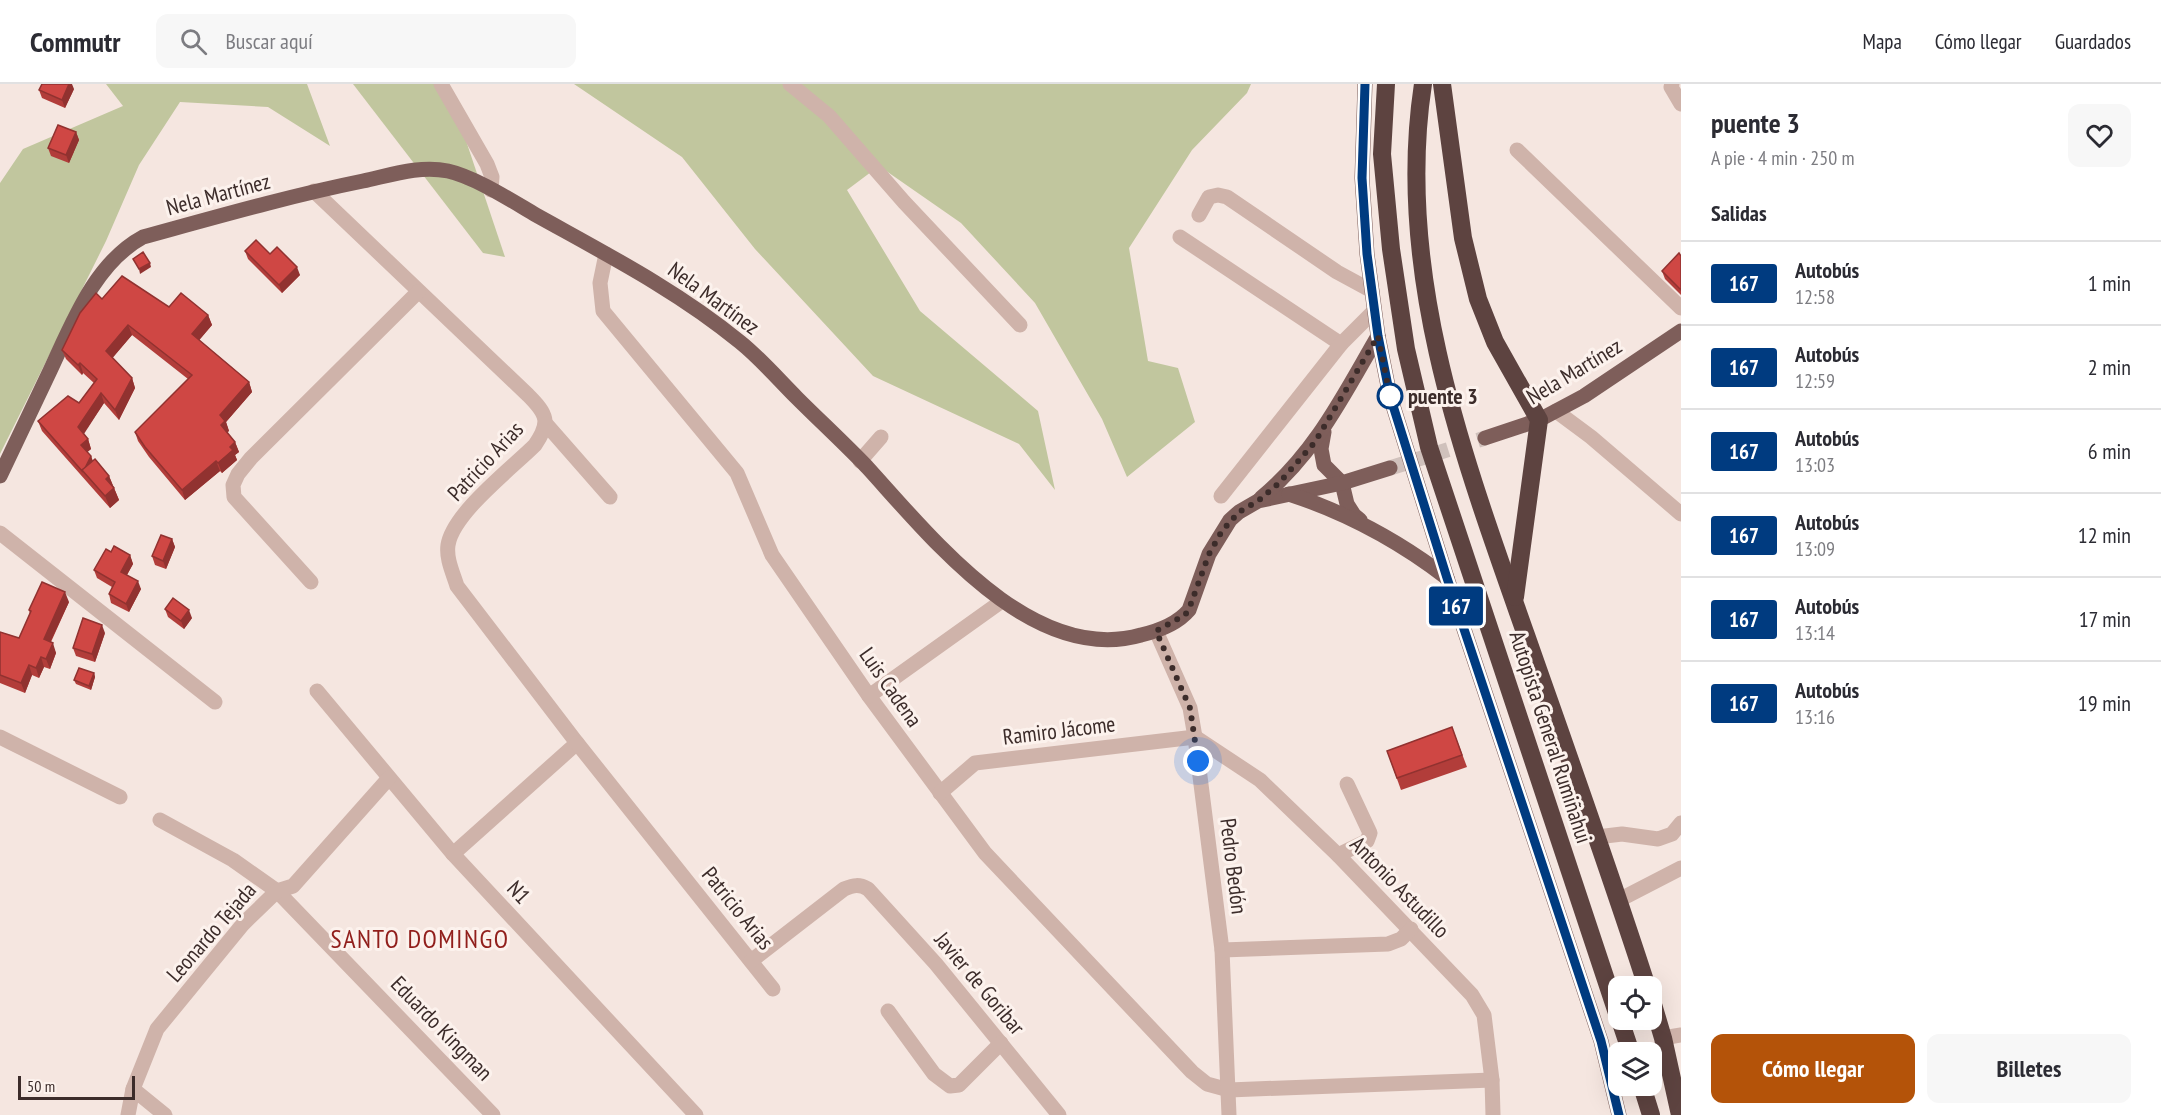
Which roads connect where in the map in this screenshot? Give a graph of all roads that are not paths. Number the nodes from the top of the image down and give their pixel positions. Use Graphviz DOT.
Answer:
graph roads {
  1 [pos="441,84"];
  2 [pos="790,84"];
  3 [pos="1365,84"];
  4 [pos="1386,84"];
  5 [pos="1424,84"];
  6 [pos="1442,84"];
  7 [pos="1671,86"];
  8 [pos="1681,104"];
  9 [pos="1516,150"];
  10 [pos="491,190"];
  11 [pos="314,191"];
  12 [pos="1199,215"];
  13 [pos="1180,237"];
  14 [pos="606,254"];
  15 [pos="1372,291"];
  16 [pos="418,292"];
  17 [pos="1681,308"];
  18 [pos="1374,310"];
  19 [pos="1020,325"];
  20 [pos="1681,331"];
  21 [pos="1378,336"];
  22 [pos="1341,344"];
  23 [pos="1556,411"];
  24 [pos="1330,418"];
  25 [pos="1539,420"];
  26 [pos="546,424"];
  27 [pos="881,437"];
  28 [pos="1485,438"];
  29 [pos="860,461"];
  30 [pos="1390,468"];
  31 [pos="0,476"];
  32 [pos="1342,483"];
  33 [pos="1288,494"];
  34 [pos="1221,496"];
  35 [pos="610,497"];
  36 [pos="1258,501"];
  37 [pos="1681,514"];
  38 [pos="1367,526"];
  39 [pos="0,533"];
  40 [pos="1447,578"];
  41 [pos="311,582"];
  42 [pos="1002,601"];
  43 [pos="1514,602"];
  44 [pos="1156,631"];
  45 [pos="317,691"];
  46 [pos="869,696"];
  47 [pos="215,702"];
  48 [pos="0,737"];
  49 [pos="1195,737"];
  50 [pos="577,743"];
  51 [pos="389,777"];
  52 [pos="1347,784"];
  53 [pos="940,793"];
  54 [pos="120,797"];
  55 [pos="160,820"];
  56 [pos="1681,822"];
  57 [pos="1597,837"];
  58 [pos="453,854"];
  59 [pos="1338,855"];
  60 [pos="1681,868"];
  61 [pos="277,891"];
  62 [pos="1619,900"];
  63 [pos="1411,929"];
  64 [pos="1222,950"];
  65 [pos="751,961"];
  66 [pos="1643,976"];
  67 [pos="1608,986"];
  68 [pos="773,989"];
  69 [pos="888,1011"];
  70 [pos="1662,1018"];
  71 [pos="1672,1036"];
  72 [pos="1001,1043"];
  73 [pos="1492,1080"];
  74 [pos="133,1089"];
  75 [pos="1229,1090"];
  76 [pos="1645,1096"];
  77 [pos="128,1115"];
  78 [pos="165,1115"];
  79 [pos="493,1115"];
  80 [pos="696,1115"];
  81 [pos="1059,1115"];
  82 [pos="1228,1115"];
  83 [pos="1493,1115"];
  84 [pos="1619,1115"];
  85 [pos="1651,1115"];
  86 [pos="1680,1115"];
  1 -- 10 [label="street"];
  2 -- 19 [label="street"];
  3 -- 15 [label="main road"];
  4 -- 67 [label="highway, Autopista General Rumiñahui"];
  5 -- 43 [label="highway, Autopista General Rumiñahui"];
  6 -- 25 [label="highway"];
  7 -- 8 [label="street"];
  9 -- 17 [label="street"];
  10 -- 11 [label="main road, Nela Martínez"];
  10 -- 14 [label="main road, Nela Martínez"];
  11 -- 16 [label="street, Patricio Arias"];
  11 -- 31 [label="main road, Nela Martínez"];
  12 -- 15 [label="street"];
  13 -- 22 [label="street"];
  14 -- 29 [label="main road, Nela Martínez"];
  14 -- 46 [label="street, Luis Cadena"];
  15 -- 18 [label="main road"];
  16 -- 26 [label="street, Patricio Arias"];
  16 -- 41 [label="street"];
  18 -- 21 [label="main road"];
  18 -- 22 [label="street"];
  20 -- 23 [label="main road, Nela Martínez"];
  21 -- 24 [label="main road"];
  21 -- 40 [label="main road"];
  22 -- 34 [label="street"];
  23 -- 25 [label="main road, Nela Martínez"];
  23 -- 37 [label="street"];
  24 -- 32 [label="main road"];
  24 -- 36 [label="main road"];
  25 -- 28 [label="main road, Nela Martínez"];
  25 -- 43 [label="highway"];
  26 -- 35 [label="street"];
  26 -- 50 [label="street, Patricio Arias"];
  27 -- 29 [label="street"];
  29 -- 42 [label="main road, Nela Martínez"];
  30 -- 32 [label="main road, Nela Martínez"];
  32 -- 33 [label="main road, Nela Martínez"];
  32 -- 38 [label="main road"];
  33 -- 36 [label="main road, Nela Martínez"];
  33 -- 38 [label="main road"];
  36 -- 44 [label="main road, Nela Martínez"];
  38 -- 40 [label="main road"];
  39 -- 47 [label="street"];
  40 -- 84 [label="main road"];
  42 -- 44 [label="main road, Nela Martínez"];
  42 -- 46 [label="street"];
  43 -- 57 [label="highway, Autopista General Rumiñahui"];
  44 -- 49 [label="street, Pedro Bedón"];
  45 -- 51 [label="street, N1"];
  46 -- 53 [label="street, Luis Cadena"];
  48 -- 54 [label="street"];
  49 -- 53 [label="street, Ramiro Jácome"];
  49 -- 59 [label="street, Antonio Astudillo"];
  49 -- 64 [label="street, Pedro Bedón"];
  50 -- 58 [label="street"];
  50 -- 65 [label="street, Patricio Arias"];
  51 -- 58 [label="street, N1"];
  51 -- 61 [label="street, Leonardo Tejada"];
  52 -- 59 [label="street"];
  53 -- 75 [label="street, Luis Cadena"];
  55 -- 61 [label="street, Eduardo Kingman"];
  56 -- 57 [label="street"];
  57 -- 62 [label="highway, Autopista General Rumiñahui"];
  58 -- 80 [label="street, N1"];
  59 -- 63 [label="street, Antonio Astudillo"];
  60 -- 62 [label="street"];
  61 -- 74 [label="street, Leonardo Tejada"];
  61 -- 79 [label="street, Eduardo Kingman"];
  62 -- 66 [label="highway, Autopista General Rumiñahui"];
  63 -- 64 [label="street"];
  63 -- 73 [label="street, Antonio Astudillo"];
  64 -- 75 [label="street, Pedro Bedón"];
  65 -- 68 [label="street, Patricio Arias"];
  65 -- 72 [label="street, Javier de Goribar"];
  69 -- 72 [label="street"];
  70 -- 71 [label="highway"];
  71 -- 86 [label="highway"];
  72 -- 81 [label="street, Javier de Goribar"];
  73 -- 75 [label="street"];
  73 -- 83 [label="street, Antonio Astudillo"];
  74 -- 77 [label="street, Leonardo Tejada"];
  74 -- 78 [label="street"];
  75 -- 82 [label="street, Pedro Bedón"];
  76 -- 85 [label="highway"];
}
